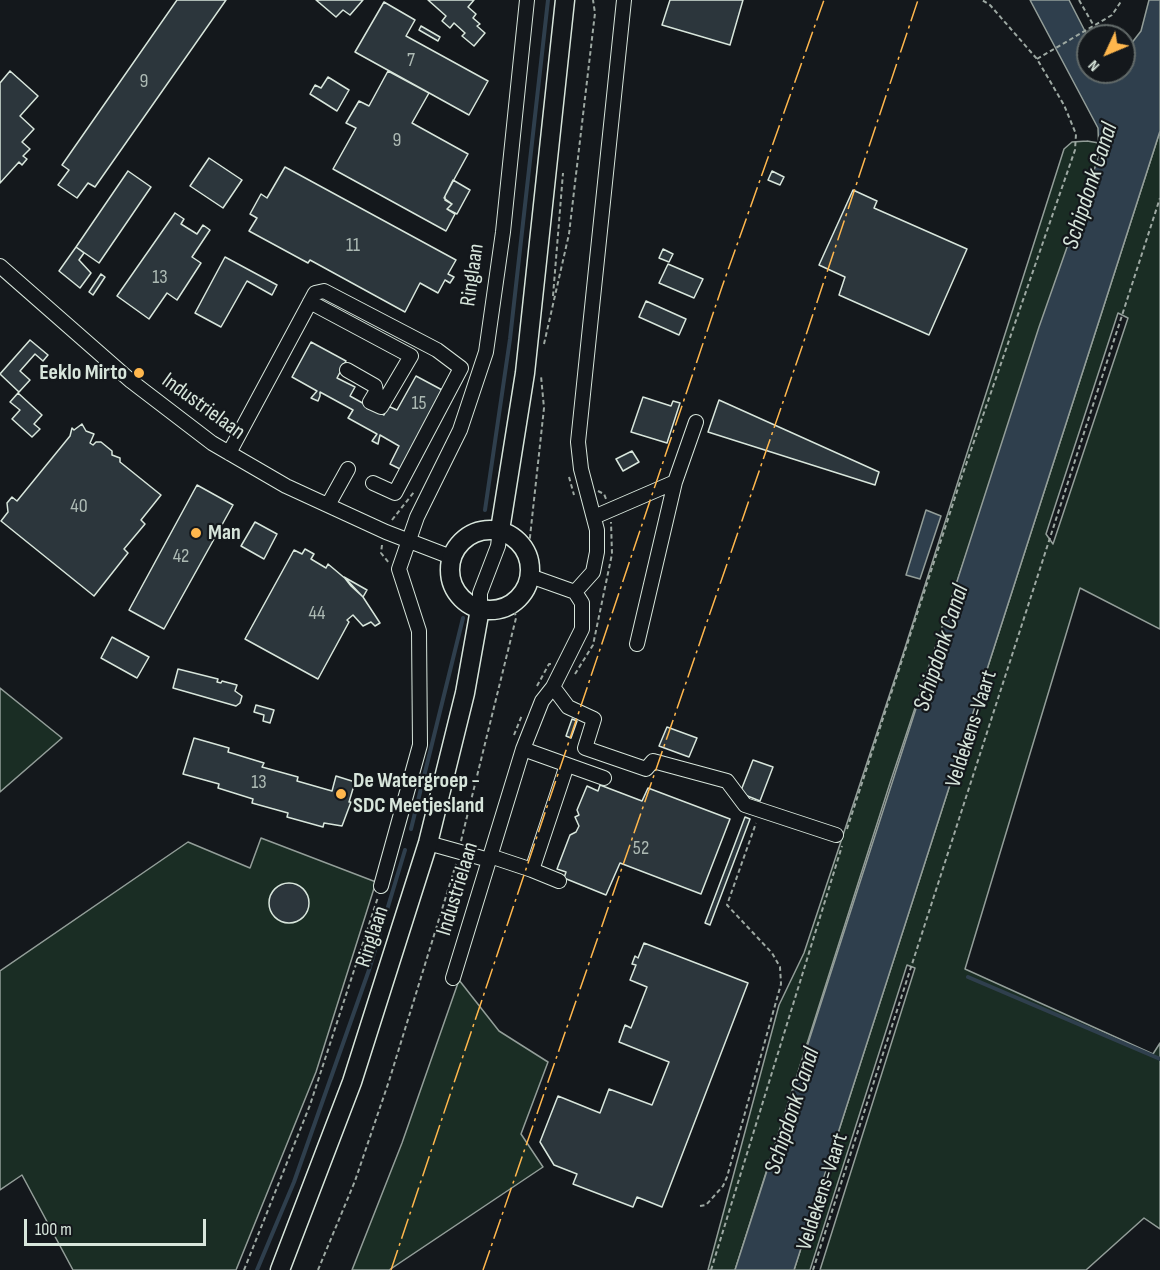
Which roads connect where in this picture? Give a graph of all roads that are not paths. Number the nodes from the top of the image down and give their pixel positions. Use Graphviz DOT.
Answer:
graph roads {
  1 [pos="527,0"];
  2 [pos="565,0"];
  3 [pos="624,0"];
  4 [pos="0,266"];
  5 [pos="310,302"];
  6 [pos="347,370"];
  7 [pos="696,422"];
  8 [pos="229,453"];
  9 [pos="348,469"];
  10 [pos="675,482"];
  11 [pos="373,483"];
  12 [pos="328,505"];
  13 [pos="594,517"];
  14 [pos="500,530"];
  15 [pos="407,541"];
  16 [pos="451,557"];
  17 [pos="530,576"];
  18 [pos="575,592"];
  19 [pos="480,609"];
  20 [pos="637,644"];
  21 [pos="553,687"];
  22 [pos="523,749"];
  23 [pos="567,765"];
  24 [pos="604,777"];
  25 [pos="842,837"];
  26 [pos="428,843"];
  27 [pos="489,858"];
  28 [pos="532,870"];
  29 [pos="559,881"];
  30 [pos="381,886"];
  31 [pos="453,978"];
  32 [pos="280,1270"];
  1 -- 15 [label="street, Ringlaan"];
  2 -- 14 [label="main road"];
  3 -- 13 [label="street"];
  4 -- 8 [label="street, Industrielaan"];
  5 -- 6 [label="street"];
  5 -- 8 [label="street"];
  5 -- 11 [label="street"];
  7 -- 10 [label="street"];
  8 -- 12 [label="street, Industrielaan"];
  9 -- 12 [label="street"];
  10 -- 13 [label="street"];
  10 -- 20 [label="street"];
  12 -- 15 [label="street, Industrielaan"];
  13 -- 18 [label="street"];
  14 -- 16 [label="main road"];
  14 -- 17 [label="main road"];
  14 -- 19 [label="street"];
  15 -- 16 [label="street, Industrielaan"];
  15 -- 30 [label="street"];
  16 -- 19 [label="main road"];
  17 -- 18 [label="street"];
  17 -- 19 [label="main road"];
  18 -- 21 [label="street, Industrielaan"];
  19 -- 26 [label="main road, Ringlaan"];
  21 -- 22 [label="street, Industrielaan"];
  21 -- 25 [label="street"];
  22 -- 23 [label="street"];
  22 -- 27 [label="street, Industrielaan"];
  23 -- 24 [label="street"];
  23 -- 28 [label="street"];
  26 -- 27 [label="street"];
  26 -- 32 [label="main road, Ringlaan"];
  27 -- 28 [label="street"];
  27 -- 31 [label="street, Industrielaan"];
  28 -- 29 [label="street"];
}
